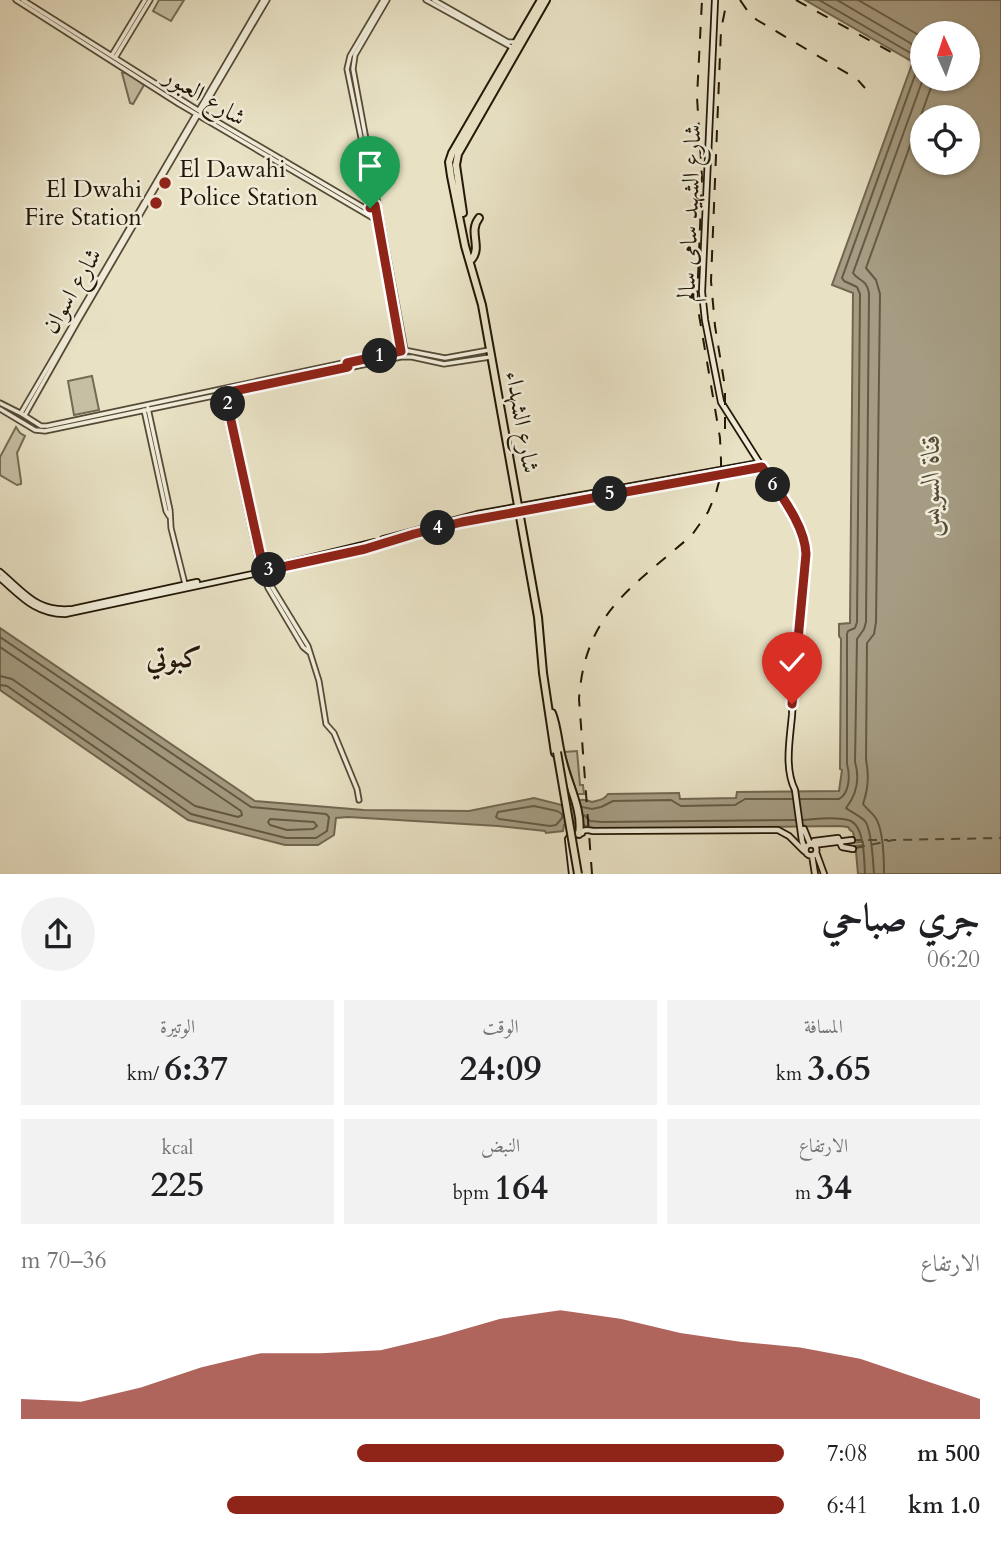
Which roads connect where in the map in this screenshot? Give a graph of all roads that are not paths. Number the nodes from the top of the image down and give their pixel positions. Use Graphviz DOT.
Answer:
graph roads {
  1 [pos="16,0"];
  2 [pos="23,0"];
  3 [pos="147,0"];
  4 [pos="265,0"];
  5 [pos="385,0"];
  6 [pos="426,0"];
  7 [pos="543,0"];
  8 [pos="715,0"];
  9 [pos="436,3"];
  10 [pos="529,24"];
  11 [pos="69,31"];
  12 [pos="76,35"];
  13 [pos="363,38"];
  14 [pos="517,41"];
  15 [pos="513,48"];
  16 [pos="113,57"];
  17 [pos="170,95"];
  18 [pos="198,113"];
  19 [pos="453,165"];
  20 [pos="454,175"];
  21 [pos="342,197"];
  22 [pos="375,205"];
  23 [pos="478,218"];
  24 [pos="378,221"];
  25 [pos="472,259"];
  26 [pos="400,333"];
  27 [pos="403,350"];
  28 [pos="486,354"];
  29 [pos="429,355"];
  30 [pos="437,357"];
  31 [pos="428,361"];
  32 [pos="435,363"];
  33 [pos="348,365"];
  34 [pos="341,367"];
  35 [pos="224,393"];
  36 [pos="176,402"];
  37 [pos="0,405"];
  38 [pos="146,408"];
  39 [pos="23,414"];
  40 [pos="59,426"];
  41 [pos="510,453"];
  42 [pos="761,465"];
  43 [pos="519,508"];
  44 [pos="262,570"];
  45 [pos="0,572"];
  46 [pos="0,578"];
  47 [pos="213,580"];
  48 [pos="185,584"];
  49 [pos="552,713"];
  50 [pos="556,753"];
  51 [pos="359,800"];
  52 [pos="580,829"];
  53 [pos="803,833"];
  54 [pos="852,840"];
  55 [pos="841,841"];
  56 [pos="812,844"];
  57 [pos="853,849"];
  58 [pos="805,850"];
  59 [pos="814,853"];
  60 [pos="575,874"];
  61 [pos="815,874"];
  62 [pos="824,874"];
  1 -- 11 [label="street, شارع العبور"];
  2 -- 11 [label="street, شارع العبور"];
  3 -- 16 [label="street"];
  4 -- 18 [label="street, شارع اسوان"];
  5 -- 13 [label="street"];
  6 -- 9 [label="street"];
  7 -- 10 [label="highway, شارع الشهداء"];
  8 -- 42 [label="main road, شارع الشهيد سامى سالم"];
  9 -- 14 [label="street"];
  9 -- 15 [label="street"];
  10 -- 14 [label="highway, شارع الشهداء"];
  10 -- 19 [label="highway, شارع الشهداء"];
  11 -- 12 [label="street, شارع العبور"];
  12 -- 16 [label="street, شارع العبور"];
  12 -- 17 [label="street, شارع العبور"];
  13 -- 22 [label="street"];
  13 -- 26 [label="street"];
  14 -- 15 [label="highway, شارع الشهداء"];
  15 -- 19 [label="highway, شارع الشهداء"];
  16 -- 17 [label="street, شارع العبور"];
  17 -- 18 [label="street, شارع العبور"];
  18 -- 21 [label="street, شارع العبور"];
  18 -- 39 [label="street, شارع اسوان"];
  19 -- 20 [label="highway, شارع الشهداء"];
  20 -- 25 [label="highway, شارع الشهداء"];
  20 -- 28 [label="highway, شارع الشهداء"];
  21 -- 22 [label="street, شارع العبور"];
  21 -- 24 [label="street, شارع العبور"];
  22 -- 24 [label="street"];
  23 -- 25 [label="highway"];
  24 -- 26 [label="street"];
  25 -- 41 [label="highway, شارع الشهداء"];
  26 -- 27 [label="street"];
  27 -- 29 [label="street"];
  27 -- 33 [label="street"];
  28 -- 30 [label="street"];
  28 -- 32 [label="street"];
  28 -- 41 [label="highway, شارع الشهداء"];
  29 -- 30 [label="street"];
  29 -- 31 [label="street"];
  30 -- 32 [label="street"];
  31 -- 32 [label="street"];
  31 -- 33 [label="street"];
  33 -- 34 [label="street"];
  34 -- 35 [label="street"];
  34 -- 36 [label="street"];
  35 -- 36 [label="street"];
  35 -- 44 [label="street"];
  36 -- 38 [label="street"];
  37 -- 39 [label="street"];
  37 -- 40 [label="street"];
  38 -- 40 [label="street"];
  38 -- 48 [label="street"];
  39 -- 40 [label="street"];
  41 -- 43 [label="highway, شارع الشهداء"];
  42 -- 43 [label="main road"];
  42 -- 53 [label="main road, شارع الشهيد سامى سالم"];
  43 -- 44 [label="main road"];
  43 -- 49 [label="highway, شارع الشهداء"];
  43 -- 50 [label="highway, شارع الشهداء"];
  44 -- 47 [label="main road"];
  44 -- 51 [label="street"];
  45 -- 48 [label="main road"];
  46 -- 47 [label="main road"];
  47 -- 48 [label="main road"];
  49 -- 50 [label="highway, شارع الشهداء"];
  49 -- 52 [label="highway"];
  50 -- 60 [label="highway, شارع الشهداء, bridge"];
  52 -- 58 [label="main road"];
  52 -- 60 [label="main road"];
  53 -- 56 [label="main road"];
  53 -- 58 [label="main road, شارع الشهيد سامى سالم"];
  54 -- 55 [label="main road"];
  55 -- 56 [label="main road"];
  55 -- 57 [label="main road"];
  56 -- 58 [label="main road"];
  56 -- 59 [label="main road"];
  58 -- 59 [label="main road"];
  59 -- 61 [label="main road"];
  59 -- 62 [label="main road"];
}
